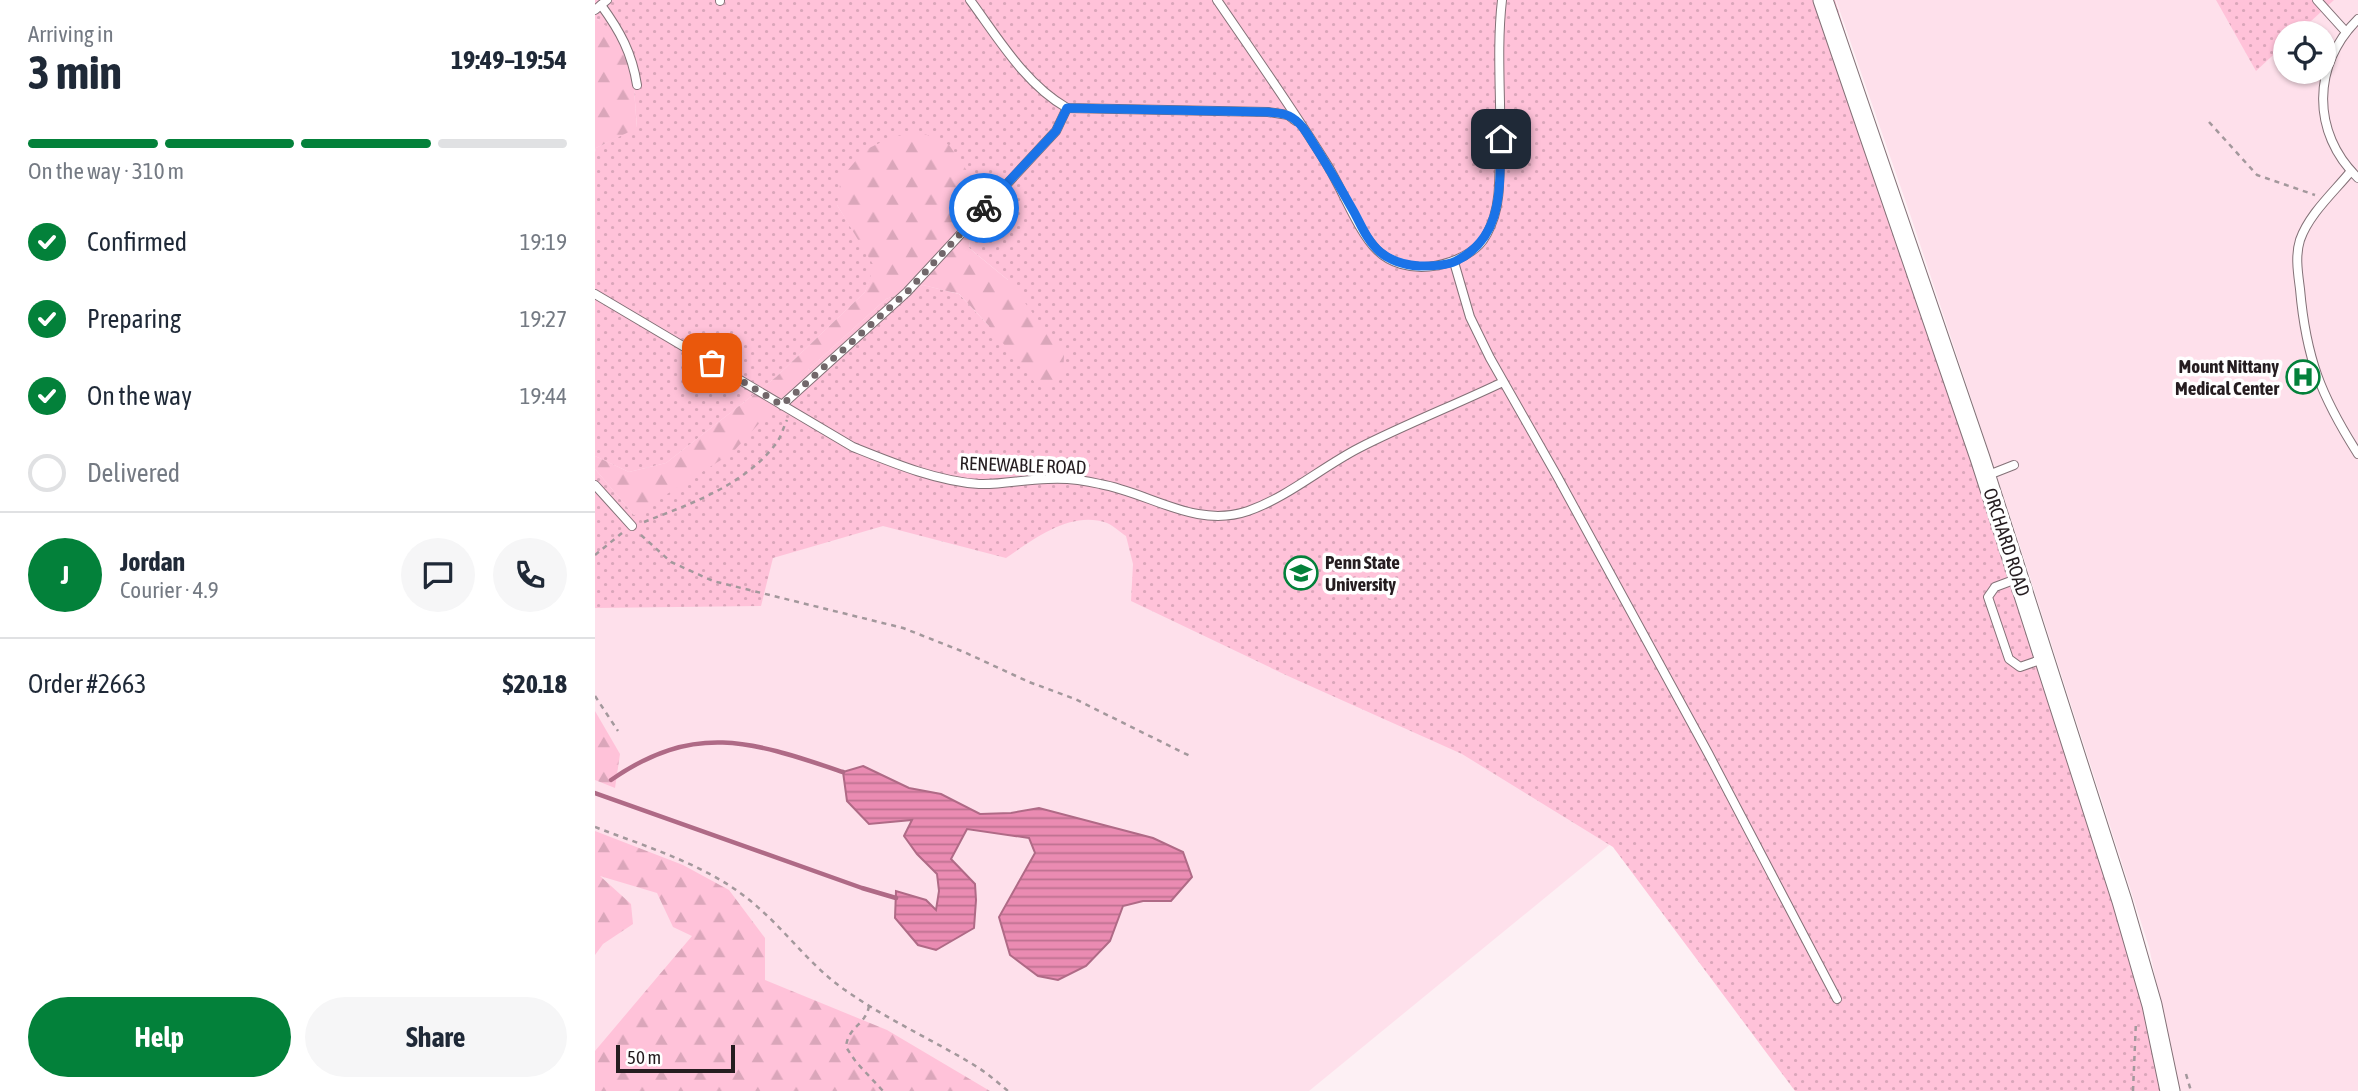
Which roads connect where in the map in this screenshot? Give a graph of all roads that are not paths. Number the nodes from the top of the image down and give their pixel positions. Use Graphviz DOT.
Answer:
graph roads {
  1 [pos="970,0"];
  2 [pos="1217,0"];
  3 [pos="1501,0"];
  4 [pos="1823,0"];
  5 [pos="2317,0"];
  6 [pos="601,5"];
  7 [pos="2358,19"];
  8 [pos="2346,32"];
  9 [pos="637,85"];
  10 [pos="1067,108"];
  11 [pos="1301,125"];
  12 [pos="2351,171"];
  13 [pos="2358,178"];
  14 [pos="1454,262"];
  15 [pos="595,294"];
  16 [pos="1503,382"];
  17 [pos="782,405"];
  18 [pos="2358,454"];
  19 [pos="2014,466"];
  20 [pos="1986,476"];
  21 [pos="595,485"];
  22 [pos="632,526"];
  23 [pos="2019,578"];
  24 [pos="2045,659"];
  25 [pos="1837,999"];
  26 [pos="2169,1091"];
  1 -- 10 [label="lane"];
  2 -- 11 [label="lane"];
  3 -- 14 [label="lane"];
  4 -- 20 [label="street, ORCHARD ROAD"];
  5 -- 8 [label="lane"];
  6 -- 9 [label="lane"];
  7 -- 8 [label="lane"];
  8 -- 12 [label="lane"];
  10 -- 11 [label="lane"];
  10 -- 17 [label="lane"];
  11 -- 14 [label="lane"];
  12 -- 13 [label="lane"];
  12 -- 18 [label="lane"];
  14 -- 16 [label="lane"];
  15 -- 17 [label="lane, RENEWABLE ROAD"];
  16 -- 17 [label="lane, RENEWABLE ROAD"];
  16 -- 25 [label="lane"];
  19 -- 20 [label="lane"];
  20 -- 23 [label="street, ORCHARD ROAD"];
  21 -- 22 [label="lane"];
  23 -- 24 [label="street, ORCHARD ROAD"];
  23 -- 24 [label="lane"];
  24 -- 26 [label="street, ORCHARD ROAD"];
}
